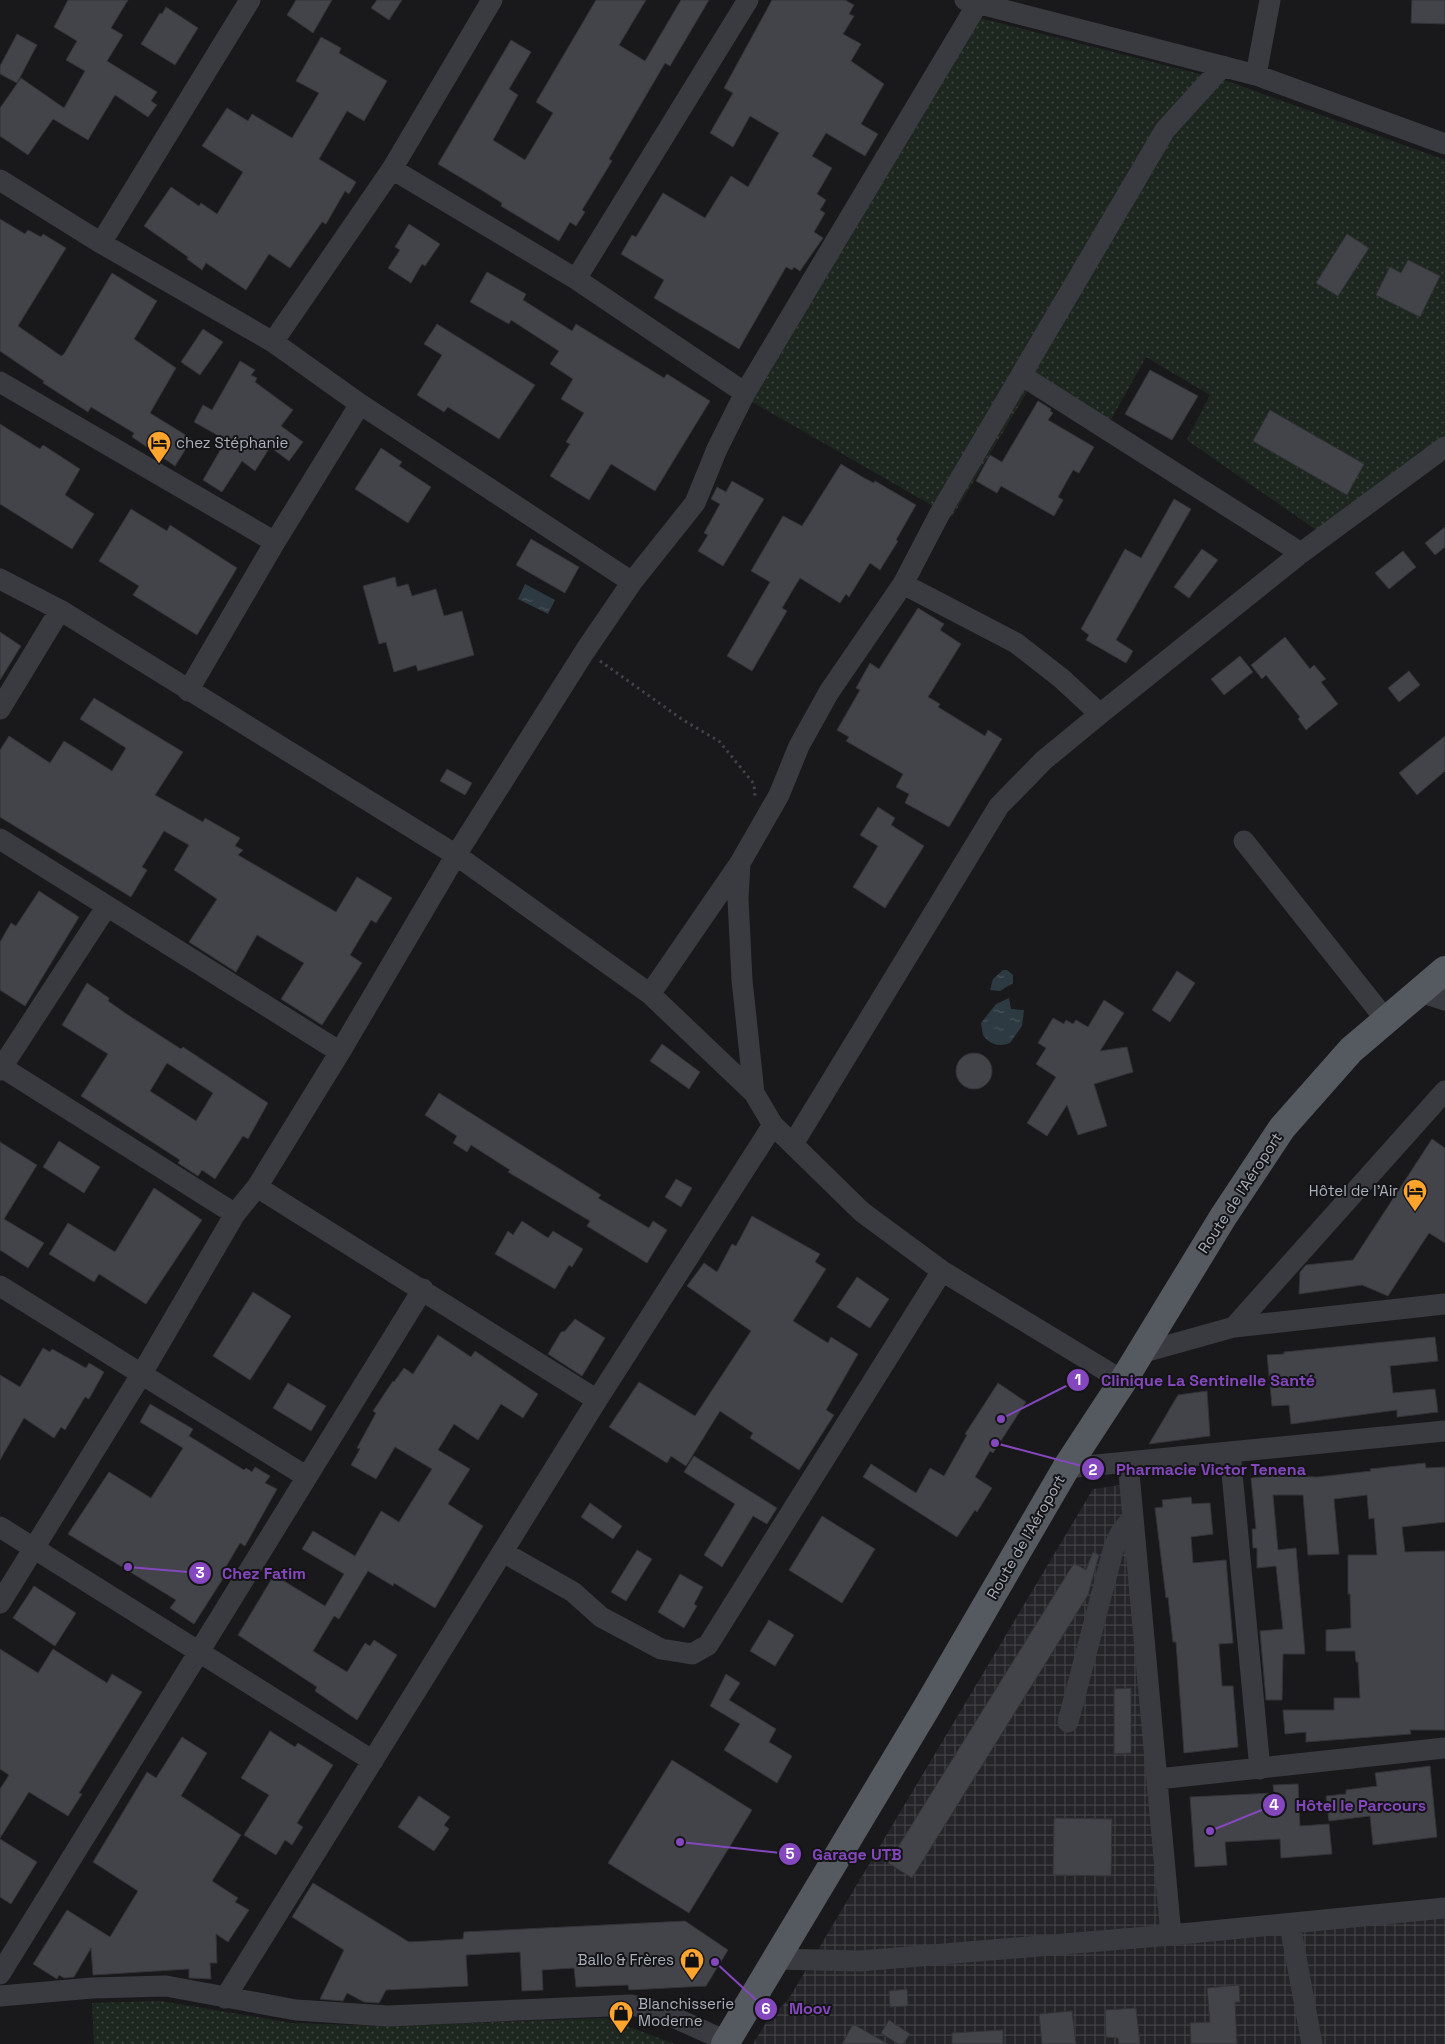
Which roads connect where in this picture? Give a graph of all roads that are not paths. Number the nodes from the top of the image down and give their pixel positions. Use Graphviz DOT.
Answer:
graph roads {
  1 [pos="250,0"];
  2 [pos="492,0"];
  3 [pos="748,0"];
  4 [pos="1270,0"];
  5 [pos="971,1"];
  6 [pos="1223,66"];
  7 [pos="1256,75"];
  8 [pos="1445,144"];
  9 [pos="392,169"];
  10 [pos="0,180"];
  11 [pos="101,243"];
  12 [pos="576,279"];
  13 [pos="273,342"];
  14 [pos="1021,375"];
  15 [pos="0,382"];
  16 [pos="745,393"];
  17 [pos="360,404"];
  18 [pos="1445,447"];
  19 [pos="275,542"];
  20 [pos="1301,553"];
  21 [pos="0,578"];
  22 [pos="632,582"];
  23 [pos="902,584"];
  24 [pos="60,610"];
  25 [pos="188,691"];
  26 [pos="0,709"];
  27 [pos="1100,714"];
  28 [pos="0,839"];
  29 [pos="1244,841"];
  30 [pos="456,856"];
  31 [pos="740,863"];
  32 [pos="107,906"];
  33 [pos="1445,970"];
  34 [pos="650,994"];
  35 [pos="1432,996"];
  36 [pos="1386,1020"];
  37 [pos="340,1052"];
  38 [pos="1,1068"];
  39 [pos="1445,1091"];
  40 [pos="754,1093"];
  41 [pos="773,1125"];
  42 [pos="793,1144"];
  43 [pos="257,1187"];
  44 [pos="235,1214"];
  45 [pos="942,1271"];
  46 [pos="0,1286"];
  47 [pos="423,1289"];
  48 [pos="1445,1304"];
  49 [pos="1234,1327"];
  50 [pos="1141,1353"];
  51 [pos="141,1375"];
  52 [pos="1123,1381"];
  53 [pos="597,1400"];
  54 [pos="1445,1431"];
  55 [pos="1230,1452"];
  56 [pos="1128,1462"];
  57 [pos="1066,1468"];
  58 [pos="307,1477"];
  59 [pos="1133,1516"];
  60 [pos="0,1528"];
  61 [pos="34,1548"];
  62 [pos="503,1552"];
  63 [pos="0,1603"];
  64 [pos="200,1651"];
  65 [pos="1068,1722"];
  66 [pos="1445,1748"];
  67 [pos="373,1761"];
  68 [pos="1260,1769"];
  69 [pos="1158,1779"];
  70 [pos="1445,1908"];
  71 [pos="1290,1925"];
  72 [pos="1171,1936"];
  73 [pos="776,1958"];
  74 [pos="0,1974"];
  75 [pos="0,1996"];
  76 [pos="225,1998"];
  77 [pos="726,2043"];
  78 [pos="1312,2044"];
  1 -- 11 [label="street"];
  2 -- 9 [label="street"];
  3 -- 12 [label="street"];
  4 -- 7 [label="street"];
  5 -- 6 [label="street"];
  5 -- 16 [label="street"];
  6 -- 7 [label="street"];
  6 -- 14 [label="street"];
  7 -- 8 [label="street"];
  9 -- 12 [label="street"];
  9 -- 13 [label="street"];
  10 -- 11 [label="street"];
  11 -- 13 [label="street"];
  12 -- 16 [label="street"];
  13 -- 17 [label="street"];
  14 -- 20 [label="street"];
  14 -- 23 [label="street"];
  15 -- 19 [label="street"];
  16 -- 22 [label="street"];
  17 -- 19 [label="street"];
  17 -- 22 [label="street"];
  18 -- 20 [label="street"];
  19 -- 25 [label="street"];
  20 -- 27 [label="street"];
  21 -- 24 [label="street"];
  22 -- 30 [label="street"];
  23 -- 27 [label="street"];
  23 -- 31 [label="street"];
  24 -- 25 [label="street"];
  24 -- 26 [label="street"];
  25 -- 30 [label="street"];
  27 -- 42 [label="street"];
  28 -- 32 [label="street"];
  29 -- 36 [label="street"];
  30 -- 34 [label="street"];
  30 -- 37 [label="street"];
  31 -- 34 [label="street"];
  31 -- 40 [label="street"];
  32 -- 37 [label="street"];
  32 -- 38 [label="street"];
  33 -- 35 [label="main road, Route de l'Aéroport"];
  34 -- 40 [label="street"];
  35 -- 36 [label="main road, Route de l'Aéroport"];
  36 -- 50 [label="main road, Route de l'Aéroport"];
  37 -- 43 [label="street"];
  38 -- 44 [label="street"];
  39 -- 49 [label="street"];
  40 -- 41 [label="street"];
  41 -- 42 [label="street"];
  41 -- 53 [label="street"];
  42 -- 45 [label="street"];
  43 -- 44 [label="street"];
  43 -- 47 [label="street"];
  44 -- 51 [label="street"];
  45 -- 52 [label="street"];
  45 -- 62 [label="street"];
  46 -- 51 [label="street"];
  47 -- 53 [label="street"];
  47 -- 58 [label="street"];
  48 -- 49 [label="street"];
  49 -- 50 [label="street"];
  50 -- 52 [label="main road, Route de l'Aéroport"];
  51 -- 58 [label="street"];
  51 -- 61 [label="street"];
  52 -- 57 [label="main road, Route de l'Aéroport"];
  53 -- 62 [label="street"];
  54 -- 55 [label="street"];
  55 -- 56 [label="street"];
  55 -- 68 [label="street"];
  56 -- 57 [label="street"];
  56 -- 59 [label="street"];
  57 -- 73 [label="main road, Route de l'Aéroport"];
  58 -- 64 [label="street"];
  59 -- 65 [label="street"];
  59 -- 69 [label="street"];
  60 -- 61 [label="street"];
  61 -- 63 [label="street"];
  61 -- 64 [label="street"];
  62 -- 67 [label="street"];
  64 -- 67 [label="street"];
  64 -- 74 [label="street"];
  66 -- 68 [label="street"];
  67 -- 76 [label="street"];
  68 -- 69 [label="street"];
  69 -- 72 [label="street"];
  70 -- 71 [label="street"];
  71 -- 72 [label="street"];
  71 -- 78 [label="street"];
  72 -- 73 [label="street"];
  73 -- 77 [label="main road, Route de l'Aéroport"];
  75 -- 76 [label="street"];
  76 -- 77 [label="street"];
}
